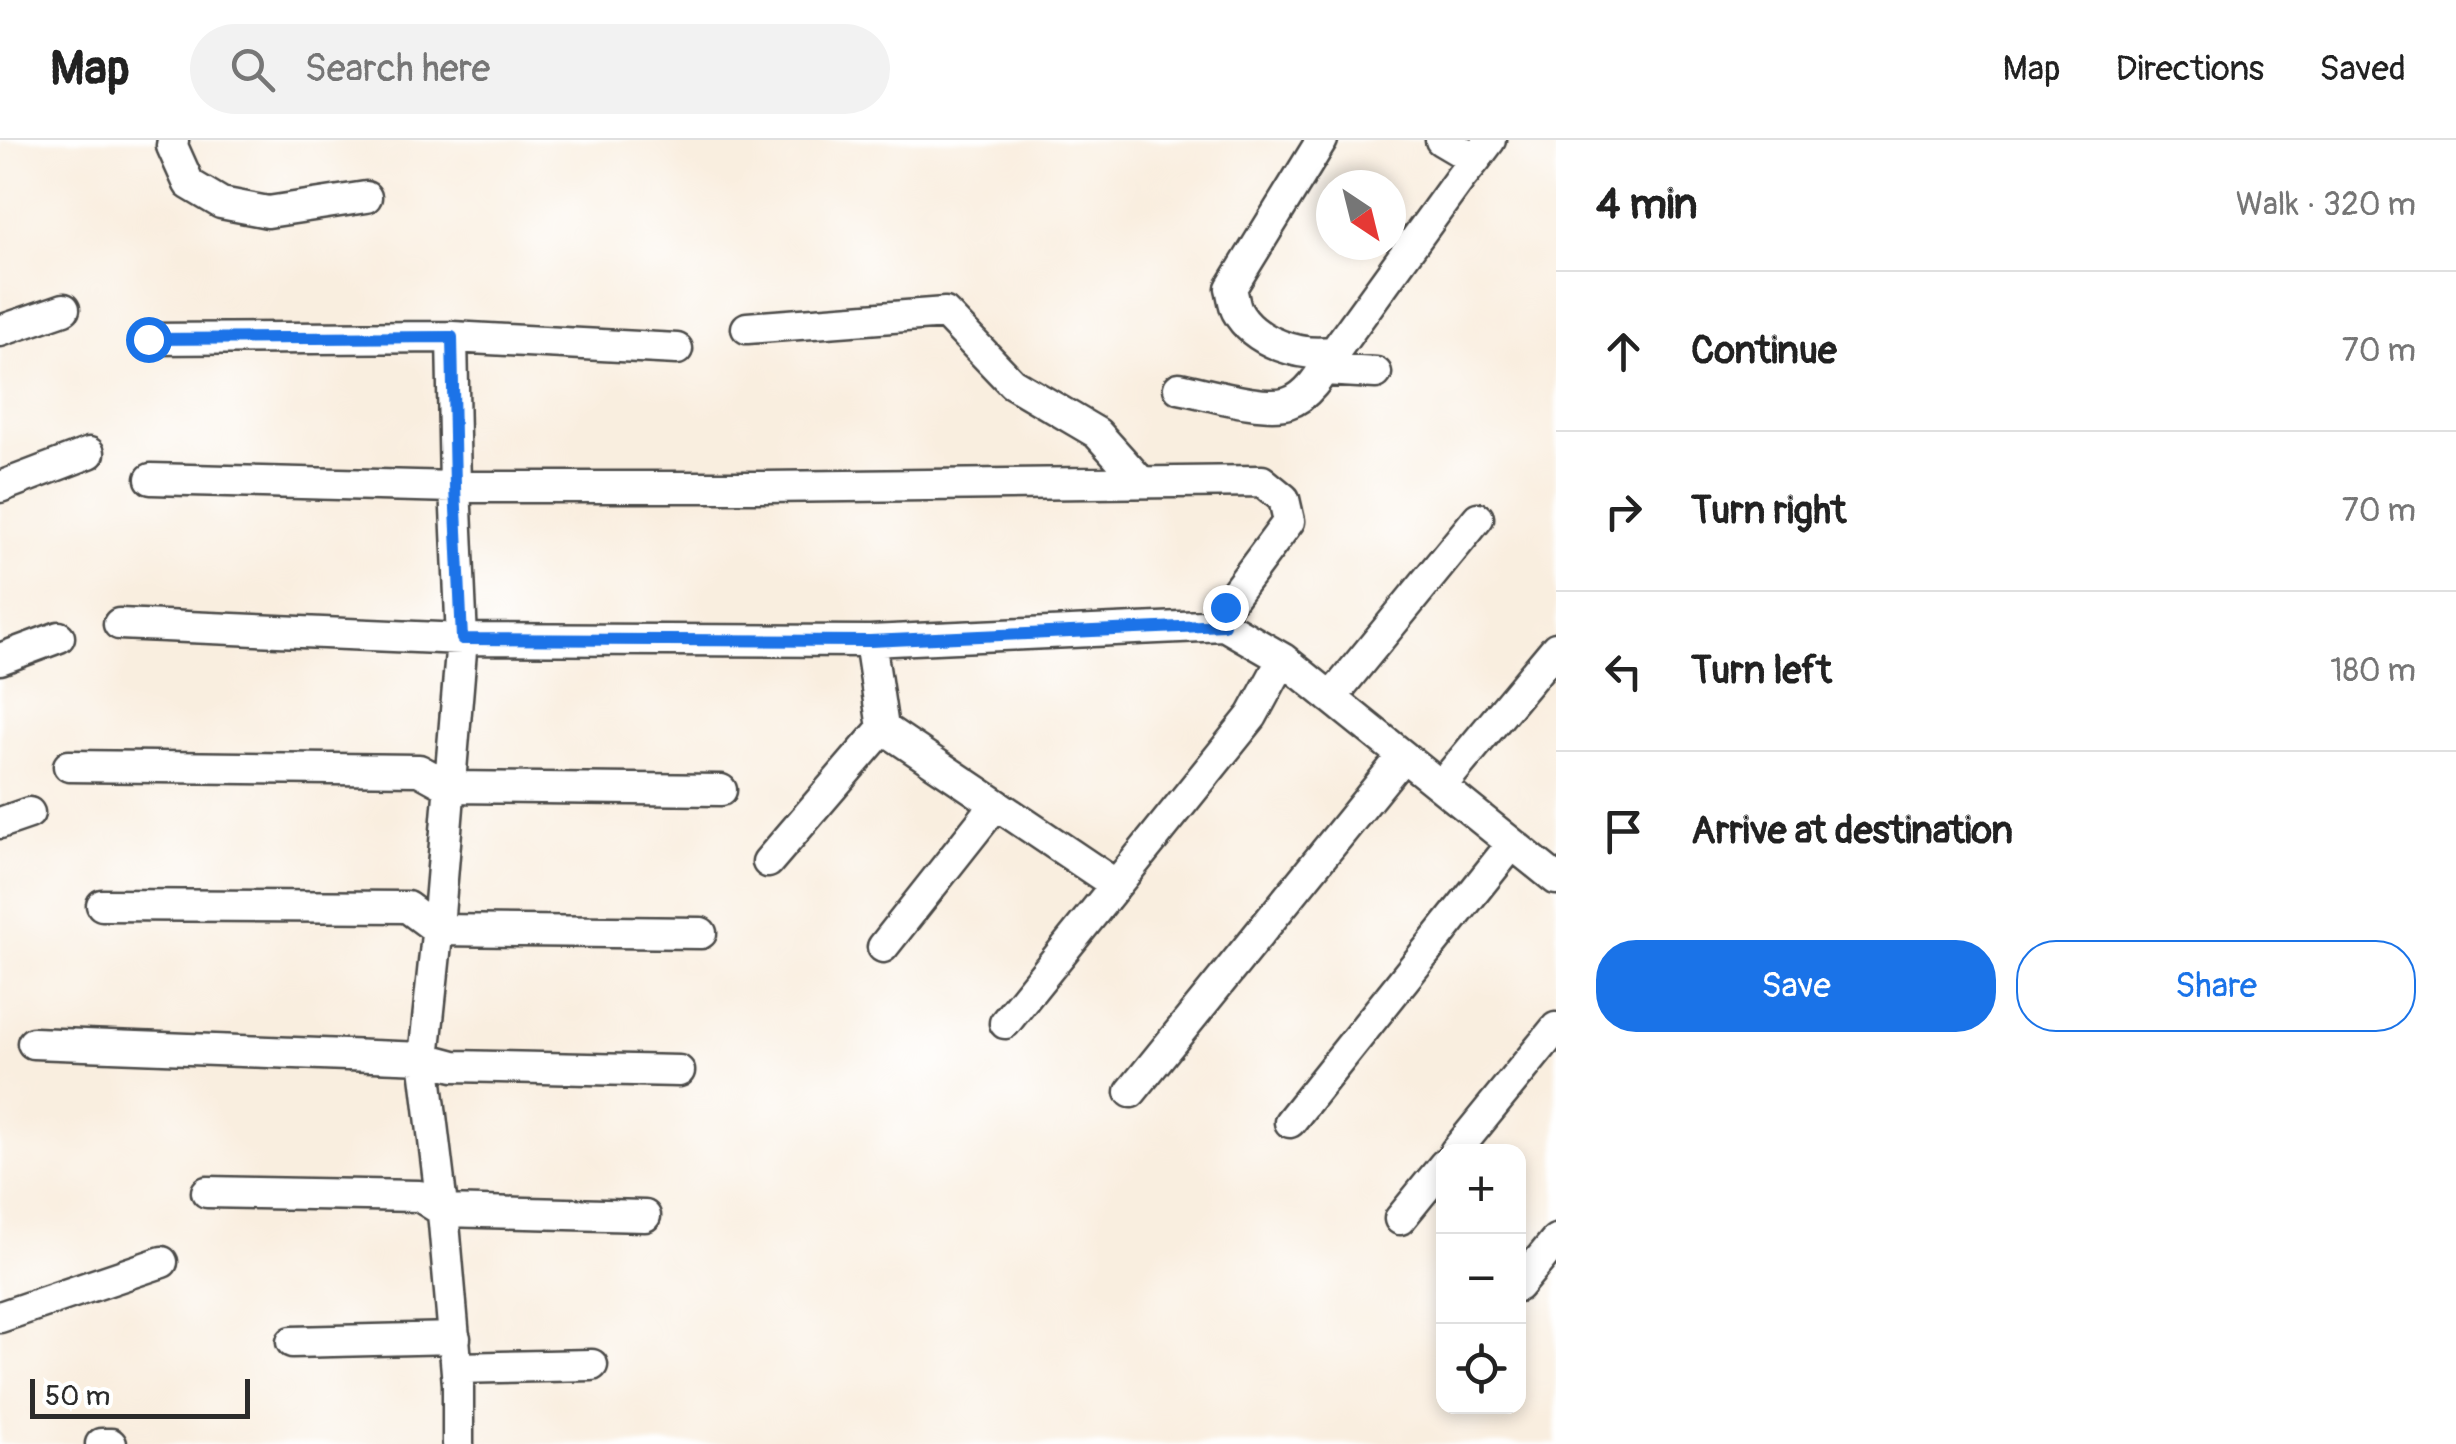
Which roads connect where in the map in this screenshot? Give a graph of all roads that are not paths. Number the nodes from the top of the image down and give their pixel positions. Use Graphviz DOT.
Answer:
graph roads {
  1 [pos="173,140"];
  2 [pos="1322,140"];
  3 [pos="1442,140"];
  4 [pos="1482,150"];
  5 [pos="366,197"];
  6 [pos="64,309"];
  7 [pos="747,328"];
  8 [pos="0,330"];
  9 [pos="452,337"];
  10 [pos="148,339"];
  11 [pos="677,349"];
  12 [pos="1330,361"];
  13 [pos="1376,374"];
  14 [pos="1179,388"];
  15 [pos="89,454"];
  16 [pos="151,479"];
  17 [pos="1142,482"];
  18 [pos="0,487"];
  19 [pos="455,487"];
  20 [pos="1478,518"];
  21 [pos="119,624"];
  22 [pos="1224,625"];
  23 [pos="59,637"];
  24 [pos="462,639"];
  25 [pos="870,641"];
  26 [pos="1556,648"];
  27 [pos="0,659"];
  28 [pos="1282,659"];
  29 [pos="1331,698"];
  30 [pos="882,728"];
  31 [pos="1403,756"];
  32 [pos="69,766"];
  33 [pos="1441,786"];
  34 [pos="450,787"];
  35 [pos="721,790"];
  36 [pos="996,804"];
  37 [pos="29,813"];
  38 [pos="0,824"];
  39 [pos="1512,844"];
  40 [pos="768,862"];
  41 [pos="1555,876"];
  42 [pos="1116,885"];
  43 [pos="102,905"];
  44 [pos="438,930"];
  45 [pos="701,932"];
  46 [pos="883,948"];
  47 [pos="1005,1023"];
  48 [pos="1556,1028"];
  49 [pos="33,1043"];
  50 [pos="424,1058"];
  51 [pos="679,1071"];
  52 [pos="1131,1092"];
  53 [pos="1290,1122"];
  54 [pos="1462,1144"];
  55 [pos="1436,1175"];
  56 [pos="207,1192"];
  57 [pos="443,1212"];
  58 [pos="645,1216"];
  59 [pos="1400,1219"];
  60 [pos="1556,1240"];
  61 [pos="162,1262"];
  62 [pos="1526,1276"];
  63 [pos="0,1318"];
  64 [pos="292,1342"];
  65 [pos="456,1353"];
  66 [pos="592,1365"];
  67 [pos="100,1444"];
  68 [pos="111,1444"];
  69 [pos="458,1444"];
  1 -- 5 [label="street"];
  2 -- 12 [label="street"];
  3 -- 4 [label="street"];
  4 -- 12 [label="street"];
  6 -- 8 [label="street"];
  7 -- 17 [label="street"];
  9 -- 10 [label="street"];
  9 -- 11 [label="street"];
  9 -- 19 [label="street"];
  12 -- 13 [label="street"];
  12 -- 14 [label="street"];
  15 -- 18 [label="street"];
  16 -- 19 [label="street"];
  17 -- 19 [label="street"];
  17 -- 22 [label="street"];
  19 -- 24 [label="street"];
  20 -- 29 [label="street"];
  21 -- 24 [label="street"];
  22 -- 25 [label="street"];
  22 -- 28 [label="street"];
  23 -- 27 [label="street"];
  24 -- 25 [label="street"];
  24 -- 34 [label="street"];
  25 -- 30 [label="street"];
  26 -- 33 [label="street"];
  28 -- 29 [label="street"];
  28 -- 42 [label="street"];
  29 -- 31 [label="street"];
  30 -- 36 [label="street"];
  30 -- 40 [label="street"];
  31 -- 33 [label="street"];
  31 -- 52 [label="street"];
  32 -- 34 [label="street"];
  33 -- 39 [label="street"];
  34 -- 35 [label="street"];
  34 -- 44 [label="street"];
  36 -- 42 [label="street"];
  36 -- 46 [label="street"];
  37 -- 38 [label="street"];
  39 -- 41 [label="street"];
  39 -- 53 [label="street"];
  42 -- 47 [label="street"];
  43 -- 44 [label="street"];
  44 -- 45 [label="street"];
  44 -- 50 [label="street"];
  48 -- 54 [label="street"];
  49 -- 50 [label="street"];
  50 -- 51 [label="street"];
  50 -- 57 [label="street"];
  55 -- 59 [label="street"];
  56 -- 57 [label="street"];
  57 -- 58 [label="street"];
  57 -- 65 [label="street"];
  60 -- 62 [label="street"];
  61 -- 63 [label="street"];
  64 -- 65 [label="street"];
  65 -- 66 [label="street"];
  65 -- 69 [label="street"];
  67 -- 68 [label="street"];
}
